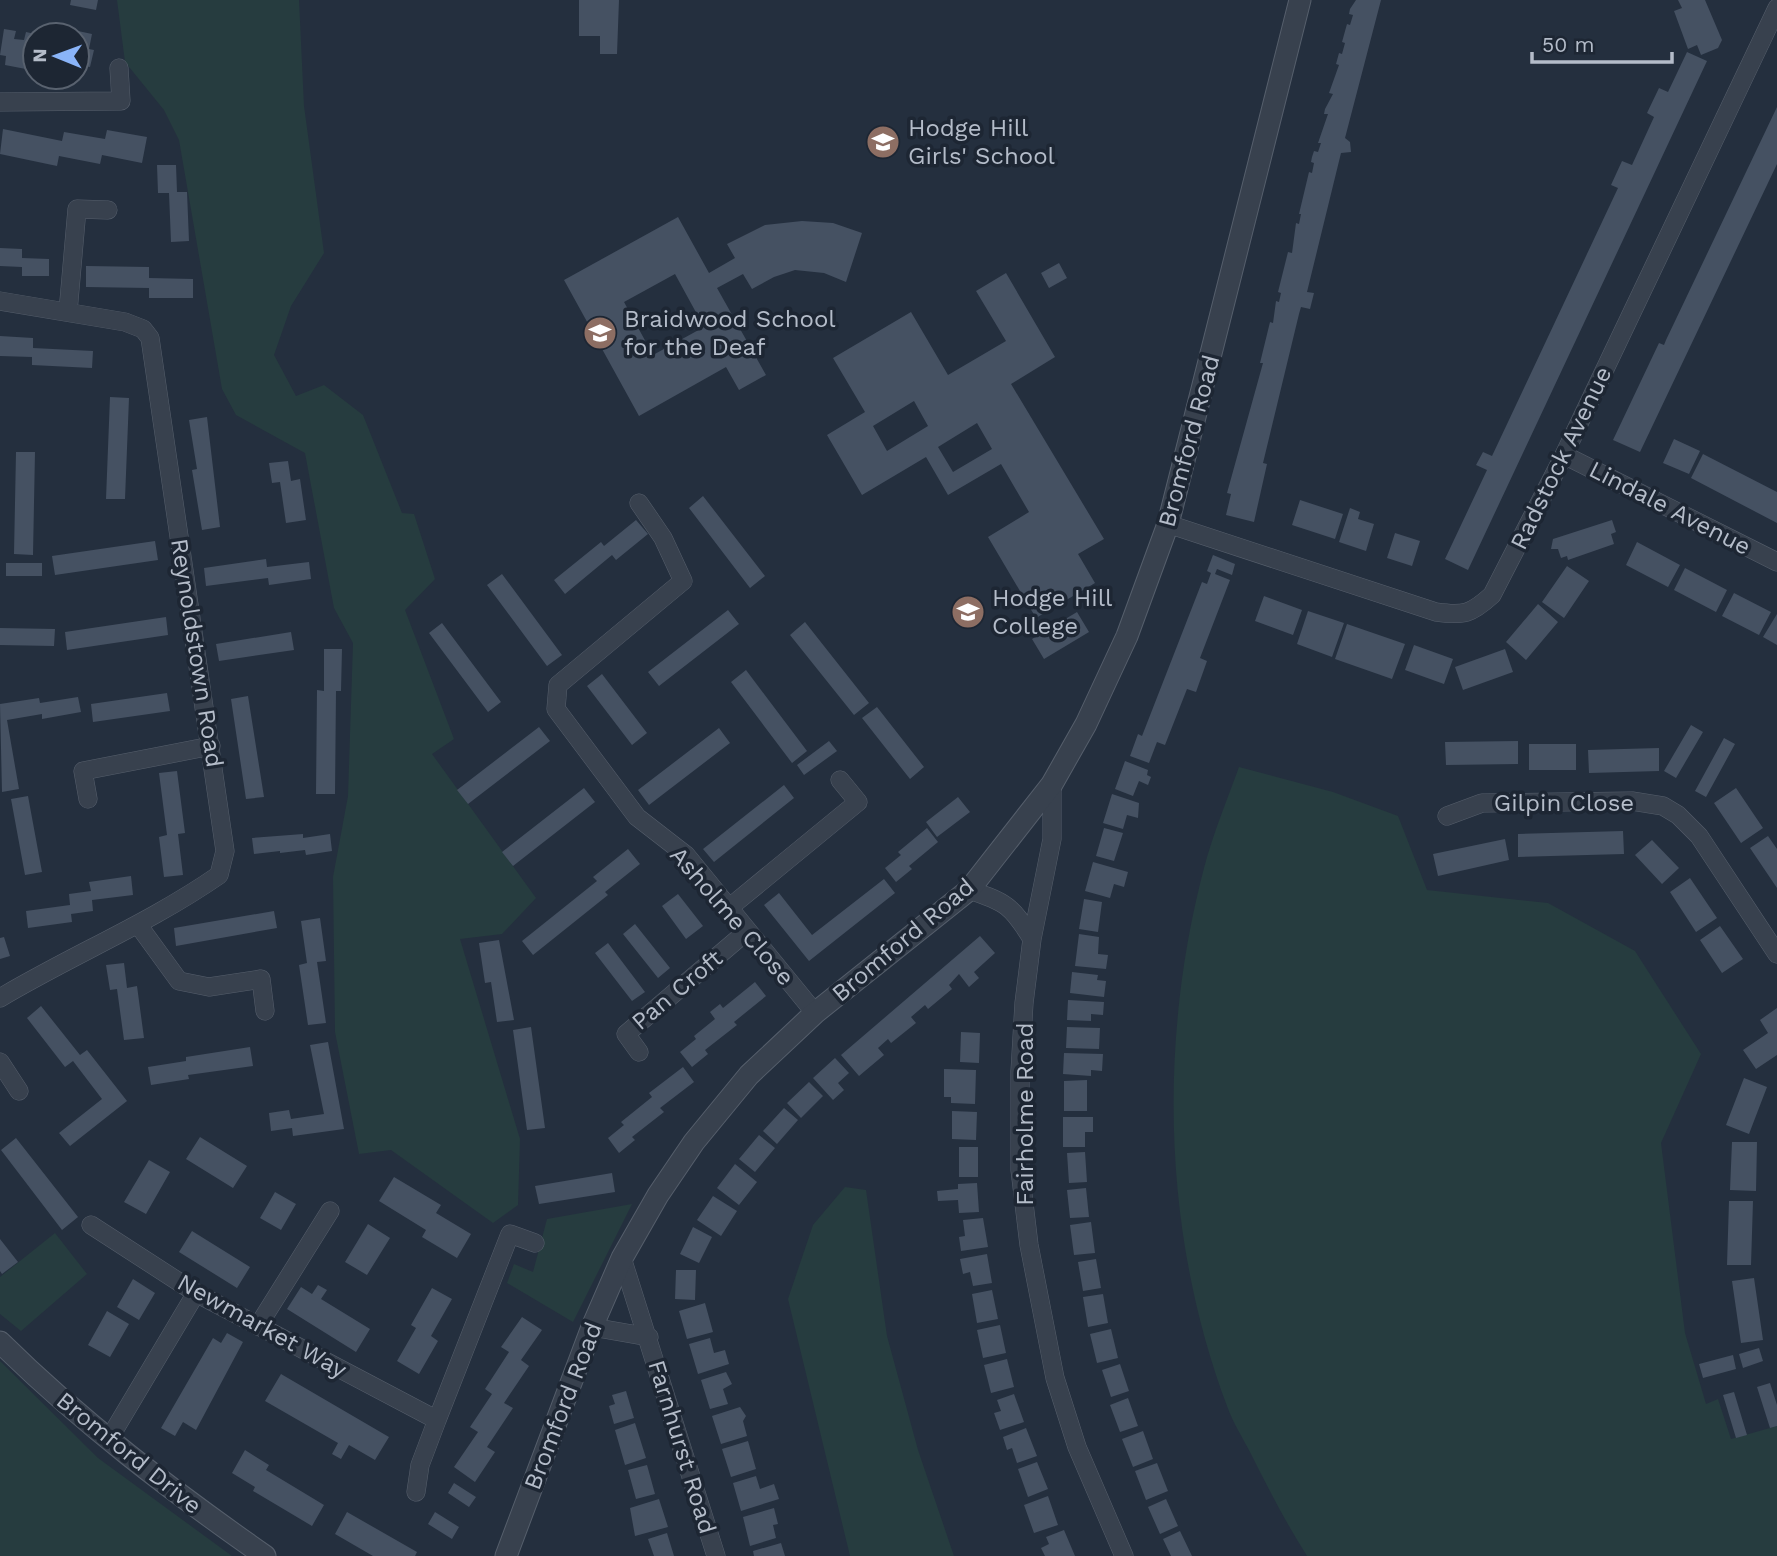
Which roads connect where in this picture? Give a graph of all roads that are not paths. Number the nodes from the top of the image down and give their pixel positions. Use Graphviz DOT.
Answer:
graph roads {
  1 [pos="1300,0"];
  2 [pos="1777,8"];
  3 [pos="119,68"];
  4 [pos="0,102"];
  5 [pos="108,210"];
  6 [pos="0,301"];
  7 [pos="68,312"];
  8 [pos="1564,455"];
  9 [pos="639,503"];
  10 [pos="1168,524"];
  11 [pos="1777,562"];
  12 [pos="211,746"];
  13 [pos="840,780"];
  14 [pos="1052,784"];
  15 [pos="88,799"];
  16 [pos="1447,816"];
  17 [pos="969,890"];
  18 [pos="730,907"];
  19 [pos="139,926"];
  20 [pos="746,932"];
  21 [pos="1032,939"];
  22 [pos="1777,954"];
  23 [pos="0,998"];
  24 [pos="265,1011"];
  25 [pos="816,1013"];
  26 [pos="639,1052"];
  27 [pos="0,1062"];
  28 [pos="19,1090"];
  29 [pos="330,1211"];
  30 [pos="91,1225"];
  31 [pos="535,1242"];
  32 [pos="622,1258"];
  33 [pos="196,1293"];
  34 [pos="258,1326"];
  35 [pos="592,1327"];
  36 [pos="649,1337"];
  37 [pos="0,1342"];
  38 [pos="437,1420"];
  39 [pos="109,1439"];
  40 [pos="416,1492"];
  41 [pos="265,1556"];
  42 [pos="506,1556"];
  43 [pos="716,1556"];
  44 [pos="1124,1556"];
  1 -- 10 [label="street, Bromford Road"];
  2 -- 8 [label="street, Radstock Avenue"];
  3 -- 4 [label="street"];
  5 -- 7 [label="street"];
  6 -- 7 [label="street, Reynoldstown Road"];
  7 -- 12 [label="street, Reynoldstown Road"];
  8 -- 10 [label="street, Radstock Avenue"];
  8 -- 11 [label="street, Lindale Avenue"];
  9 -- 18 [label="street, Asholme Close"];
  10 -- 14 [label="street, Bromford Road"];
  12 -- 15 [label="street"];
  12 -- 19 [label="street, Reynoldstown Road"];
  13 -- 18 [label="street"];
  14 -- 17 [label="street, Bromford Road"];
  14 -- 21 [label="street, Fairholme Road"];
  16 -- 22 [label="street, Gilpin Close"];
  17 -- 21 [label="street"];
  17 -- 25 [label="street, Bromford Road"];
  18 -- 20 [label="street, Asholme Close"];
  19 -- 23 [label="street, Reynoldstown Road"];
  19 -- 24 [label="street"];
  20 -- 25 [label="street, Asholme Close"];
  20 -- 26 [label="street, Pan Croft"];
  21 -- 44 [label="street, Fairholme Road"];
  25 -- 32 [label="street, Bromford Road"];
  27 -- 28 [label="street"];
  29 -- 34 [label="street"];
  30 -- 33 [label="street, Newmarket Way"];
  31 -- 38 [label="street"];
  32 -- 35 [label="street, Bromford Road"];
  32 -- 36 [label="street, Farnhurst Road"];
  33 -- 34 [label="street, Newmarket Way"];
  33 -- 39 [label="street"];
  34 -- 38 [label="street, Newmarket Way"];
  35 -- 36 [label="street, Farnhurst Road"];
  35 -- 42 [label="street, Bromford Road"];
  36 -- 43 [label="street, Farnhurst Road"];
  37 -- 39 [label="street, Bromford Drive"];
  38 -- 40 [label="street"];
  39 -- 41 [label="street, Bromford Drive"];
}
